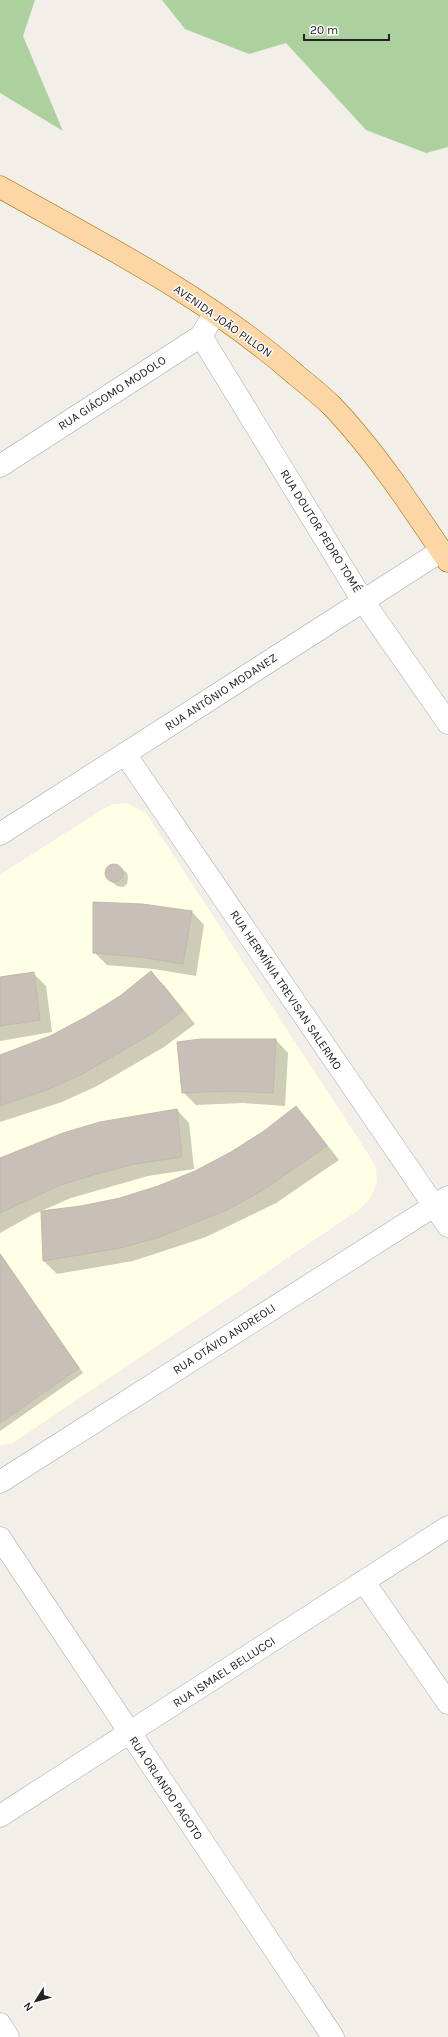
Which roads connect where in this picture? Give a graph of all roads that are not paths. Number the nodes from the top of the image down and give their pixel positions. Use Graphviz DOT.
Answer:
graph roads {
  1 [pos="0,187"];
  2 [pos="215,312"];
  3 [pos="201,336"];
  4 [pos="0,466"];
  5 [pos="445,556"];
  6 [pos="363,601"];
  7 [pos="448,723"];
  8 [pos="125,754"];
  9 [pos="0,834"];
  10 [pos="441,1201"];
  11 [pos="448,1226"];
  12 [pos="0,1482"];
  13 [pos="448,1527"];
  14 [pos="0,1538"];
  15 [pos="364,1582"];
  16 [pos="448,1703"];
  17 [pos="130,1732"];
  18 [pos="0,1816"];
  19 [pos="0,2024"];
  20 [pos="8,2037"];
  21 [pos="333,2037"];
  1 -- 2 [label="main road, AVENIDA JOÃO PILLON"];
  2 -- 3 [label="street, RUA GIÁCOMO MODOLO"];
  2 -- 5 [label="main road, AVENIDA JOÃO PILLON"];
  3 -- 4 [label="street, RUA GIÁCOMO MODOLO"];
  3 -- 6 [label="street, RUA DOUTOR PEDRO TOMÉ"];
  5 -- 6 [label="street, RUA ANTÔNIO MODANEZ"];
  6 -- 7 [label="street, RUA DOUTOR PEDRO TOMÉ"];
  6 -- 8 [label="street, RUA ANTÔNIO MODANEZ"];
  8 -- 9 [label="street, RUA ANTÔNIO MODANEZ"];
  8 -- 10 [label="street, RUA HERMÍNIA TREVISAN SALERMO"];
  10 -- 11 [label="street, RUA HERMÍNIA TREVISAN SALERMO"];
  10 -- 12 [label="street, RUA OTÁVIO ANDREOLI"];
  13 -- 15 [label="street, RUA ISMAEL BELLUCCI"];
  14 -- 17 [label="street, RUA ORLANDO PAGOTO"];
  15 -- 16 [label="street"];
  15 -- 17 [label="street, RUA ISMAEL BELLUCCI"];
  17 -- 18 [label="street, RUA ISMAEL BELLUCCI"];
  17 -- 21 [label="street, RUA ORLANDO PAGOTO"];
  19 -- 20 [label="street"];
}
